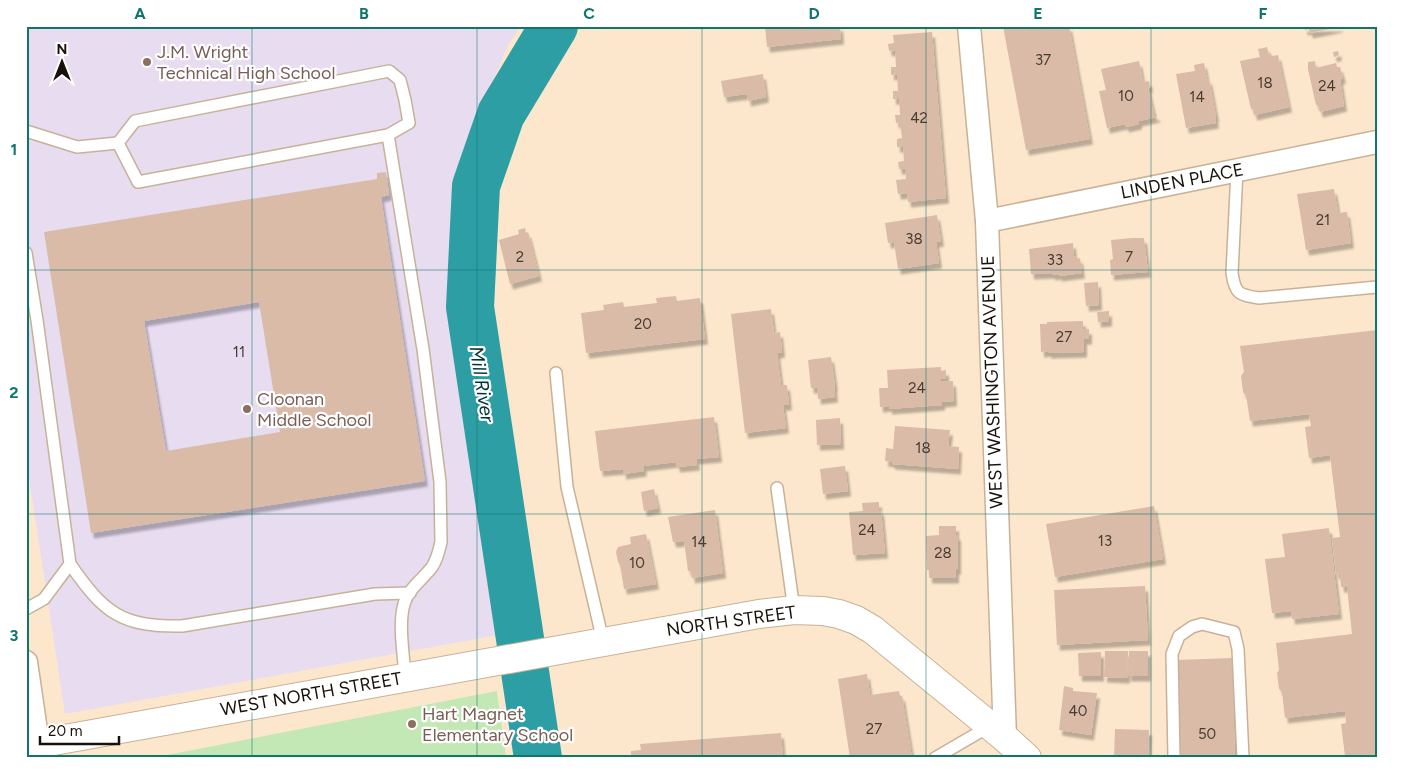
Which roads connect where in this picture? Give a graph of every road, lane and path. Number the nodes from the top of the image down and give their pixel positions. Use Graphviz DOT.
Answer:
graph roads {
  1 [pos="969,26"];
  2 [pos="26,131"];
  3 [pos="388,135"];
  4 [pos="1377,142"];
  5 [pos="118,144"];
  6 [pos="1237,170"];
  7 [pos="986,221"];
  8 [pos="26,253"];
  9 [pos="1377,287"];
  10 [pos="556,373"];
  11 [pos="777,488"];
  12 [pos="70,564"];
  13 [pos="410,593"];
  14 [pos="26,609"];
  15 [pos="794,610"];
  16 [pos="599,642"];
  17 [pos="26,662"];
  18 [pos="405,677"];
  19 [pos="998,732"];
  20 [pos="35,750"];
  21 [pos="935,758"];
  22 [pos="1027,758"];
  23 [pos="1174,758"];
  24 [pos="1243,758"];
  1 -- 7 [label="street, WEST WASHINGTON AVENUE"];
  2 -- 5 [label="lane"];
  3 -- 5 [label="lane"];
  3 -- 5 [label="lane"];
  3 -- 13 [label="lane"];
  4 -- 6 [label="street, LINDEN PLACE"];
  6 -- 7 [label="street, LINDEN PLACE"];
  6 -- 9 [label="lane"];
  7 -- 19 [label="street, WEST WASHINGTON AVENUE"];
  8 -- 12 [label="lane"];
  10 -- 16 [label="lane"];
  11 -- 15 [label="lane"];
  12 -- 13 [label="lane"];
  12 -- 14 [label="lane"];
  13 -- 18 [label="lane"];
  15 -- 16 [label="street, NORTH STREET"];
  15 -- 19 [label="street, NORTH STREET"];
  16 -- 18 [label="street, WEST NORTH STREET"];
  17 -- 20 [label="street"];
  18 -- 20 [label="street, WEST NORTH STREET"];
  19 -- 21 [label="lane"];
  19 -- 22 [label="street, NORTH STREET"];
  23 -- 24 [label="lane"];
}
